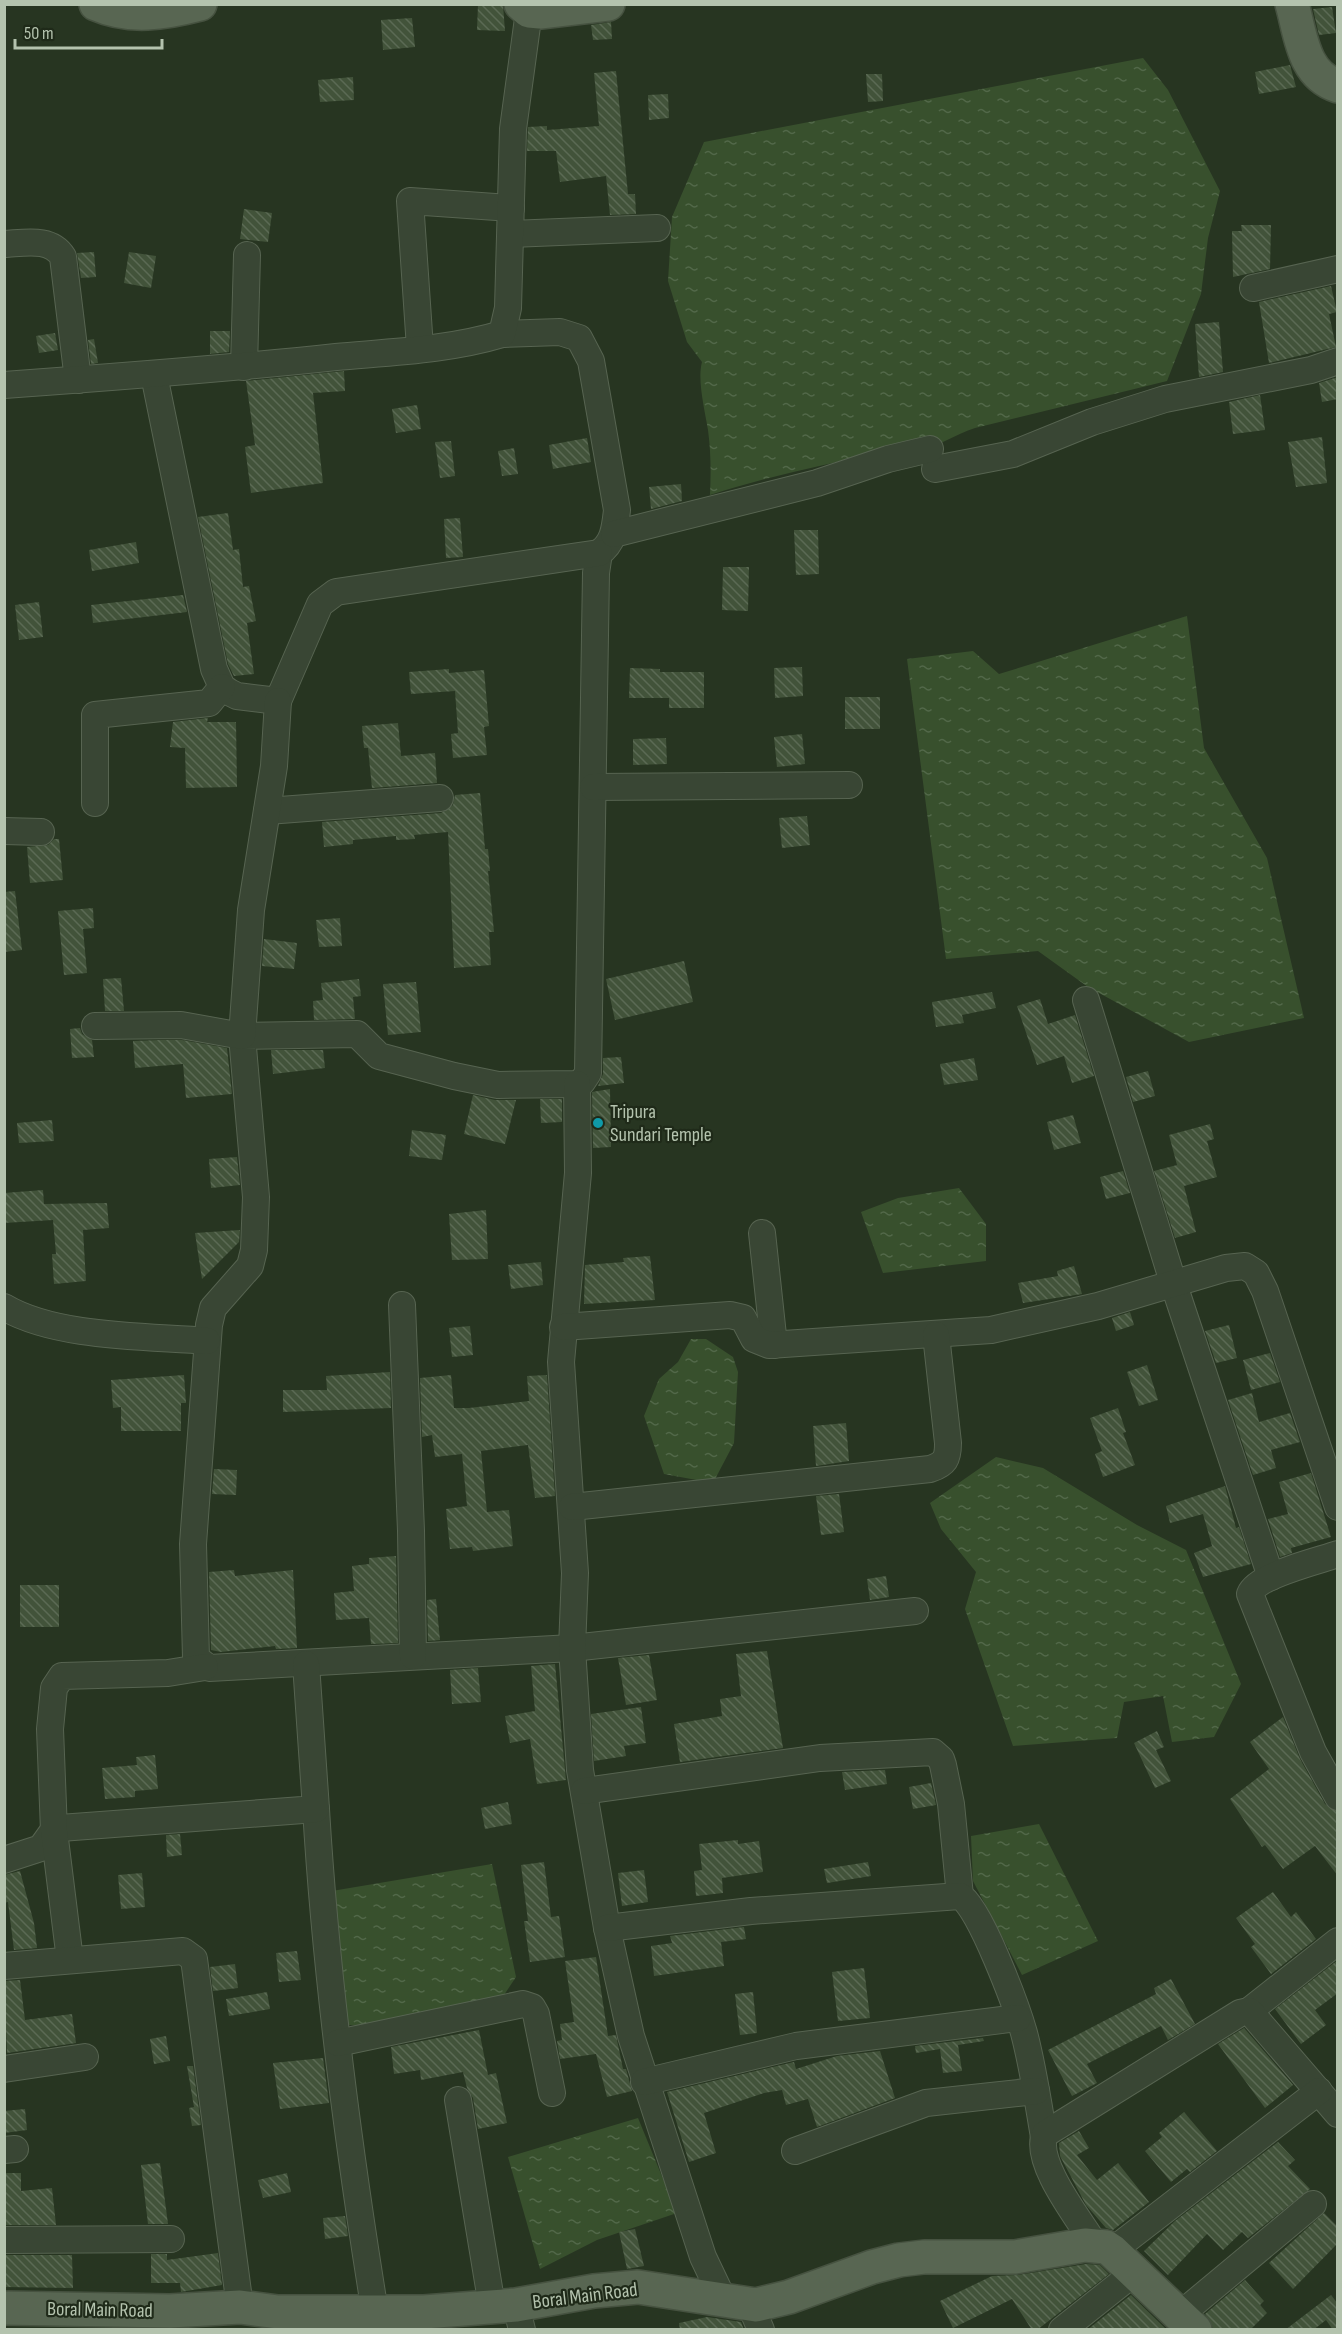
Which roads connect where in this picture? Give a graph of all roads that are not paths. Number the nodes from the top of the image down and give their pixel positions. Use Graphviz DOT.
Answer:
graph roads {
  1 [pos="96,4"];
  2 [pos="200,4"];
  3 [pos="608,4"];
  4 [pos="1292,4"];
  5 [pos="525,8"];
  6 [pos="155,9"];
  7 [pos="1338,86"];
  8 [pos="511,208"];
  9 [pos="657,228"];
  10 [pos="510,234"];
  11 [pos="4,244"];
  12 [pos="247,255"];
  13 [pos="1338,269"];
  14 [pos="1253,288"];
  15 [pos="502,334"];
  16 [pos="420,348"];
  17 [pos="1338,362"];
  18 [pos="244,367"];
  19 [pos="154,375"];
  20 [pos="78,380"];
  21 [pos="4,385"];
  22 [pos="606,543"];
  23 [pos="222,687"];
  24 [pos="278,701"];
  25 [pos="849,785"];
  26 [pos="593,787"];
  27 [pos="440,798"];
  28 [pos="95,803"];
  29 [pos="267,811"];
  30 [pos="4,831"];
  31 [pos="41,832"];
  32 [pos="1086,1000"];
  33 [pos="95,1026"];
  34 [pos="242,1036"];
  35 [pos="577,1084"];
  36 [pos="762,1233"];
  37 [pos="1173,1282"];
  38 [pos="402,1305"];
  39 [pos="4,1307"];
  40 [pos="563,1327"];
  41 [pos="936,1335"];
  42 [pos="207,1341"];
  43 [pos="774,1345"];
  44 [pos="572,1507"];
  45 [pos="1338,1507"];
  46 [pos="1338,1554"];
  47 [pos="1271,1577"];
  48 [pos="915,1611"];
  49 [pos="572,1648"];
  50 [pos="413,1656"];
  51 [pos="306,1664"];
  52 [pos="205,1667"];
  53 [pos="584,1791"];
  54 [pos="1338,1797"];
  55 [pos="316,1809"];
  56 [pos="54,1831"];
  57 [pos="4,1860"];
  58 [pos="960,1896"];
  59 [pos="607,1928"];
  60 [pos="1338,1941"];
  61 [pos="70,1960"];
  62 [pos="4,1966"];
  63 [pos="1249,2011"];
  64 [pos="1018,2018"];
  65 [pos="338,2043"];
  66 [pos="85,2057"];
  67 [pos="4,2069"];
  68 [pos="644,2082"];
  69 [pos="1036,2091"];
  70 [pos="1319,2091"];
  71 [pos="552,2093"];
  72 [pos="458,2100"];
  73 [pos="1338,2115"];
  74 [pos="1044,2137"];
  75 [pos="795,2151"];
  76 [pos="1313,2204"];
  77 [pos="171,2239"];
  78 [pos="4,2240"];
  79 [pos="1114,2256"];
  80 [pos="240,2307"];
  81 [pos="4,2308"];
  82 [pos="745,2311"];
  83 [pos="375,2312"];
  84 [pos="510,2314"];
  85 [pos="173,2320"];
  86 [pos="339,2321"];
  87 [pos="1188,2322"];
  88 [pos="1062,2330"];
  1 -- 6 [label="main road"];
  2 -- 6 [label="main road"];
  3 -- 5 [label="main road"];
  4 -- 7 [label="main road"];
  5 -- 8 [label="street"];
  8 -- 10 [label="street"];
  8 -- 16 [label="street"];
  9 -- 10 [label="street"];
  10 -- 15 [label="street"];
  11 -- 20 [label="street"];
  12 -- 18 [label="street"];
  13 -- 14 [label="street"];
  15 -- 16 [label="street"];
  15 -- 22 [label="street"];
  16 -- 18 [label="street"];
  17 -- 22 [label="street"];
  18 -- 19 [label="street"];
  19 -- 20 [label="street"];
  19 -- 23 [label="street"];
  20 -- 21 [label="street"];
  22 -- 24 [label="street"];
  22 -- 26 [label="street"];
  23 -- 24 [label="street"];
  23 -- 28 [label="street"];
  24 -- 29 [label="street"];
  25 -- 26 [label="street"];
  26 -- 35 [label="street"];
  27 -- 29 [label="street"];
  29 -- 34 [label="street"];
  30 -- 31 [label="street"];
  32 -- 37 [label="street"];
  33 -- 34 [label="street"];
  34 -- 35 [label="street"];
  34 -- 42 [label="street"];
  35 -- 40 [label="street"];
  36 -- 43 [label="street"];
  37 -- 41 [label="street"];
  37 -- 45 [label="street"];
  37 -- 47 [label="street"];
  38 -- 50 [label="street"];
  39 -- 42 [label="street"];
  40 -- 43 [label="street"];
  40 -- 44 [label="street"];
  41 -- 43 [label="street"];
  41 -- 44 [label="street"];
  42 -- 52 [label="street"];
  44 -- 49 [label="street"];
  46 -- 47 [label="street"];
  47 -- 54 [label="street"];
  48 -- 49 [label="street"];
  49 -- 50 [label="street"];
  49 -- 53 [label="street"];
  50 -- 51 [label="street"];
  51 -- 52 [label="street"];
  51 -- 55 [label="street"];
  52 -- 56 [label="street"];
  53 -- 58 [label="street"];
  53 -- 59 [label="street"];
  55 -- 56 [label="street"];
  55 -- 65 [label="street"];
  56 -- 57 [label="street"];
  56 -- 61 [label="street"];
  58 -- 59 [label="street"];
  58 -- 64 [label="street"];
  59 -- 68 [label="street"];
  60 -- 63 [label="street"];
  61 -- 62 [label="street"];
  61 -- 80 [label="street"];
  63 -- 70 [label="street"];
  63 -- 74 [label="street"];
  64 -- 68 [label="street"];
  64 -- 69 [label="street"];
  65 -- 71 [label="street"];
  65 -- 83 [label="street"];
  66 -- 67 [label="street"];
  68 -- 82 [label="street"];
  69 -- 74 [label="street"];
  69 -- 75 [label="street"];
  70 -- 73 [label="street"];
  70 -- 79 [label="street"];
  72 -- 84 [label="street"];
  74 -- 79 [label="street"];
  76 -- 87 [label="street"];
  77 -- 78 [label="street"];
  79 -- 82 [label="main road, Boral Main Road"];
  79 -- 87 [label="main road"];
  79 -- 88 [label="street"];
  80 -- 85 [label="main road, Boral Main Road"];
  80 -- 86 [label="main road, Boral Main Road"];
  81 -- 85 [label="main road, Boral Main Road"];
  82 -- 84 [label="main road, Boral Main Road"];
  83 -- 84 [label="main road, Boral Main Road"];
  83 -- 86 [label="main road, Boral Main Road"];
}
